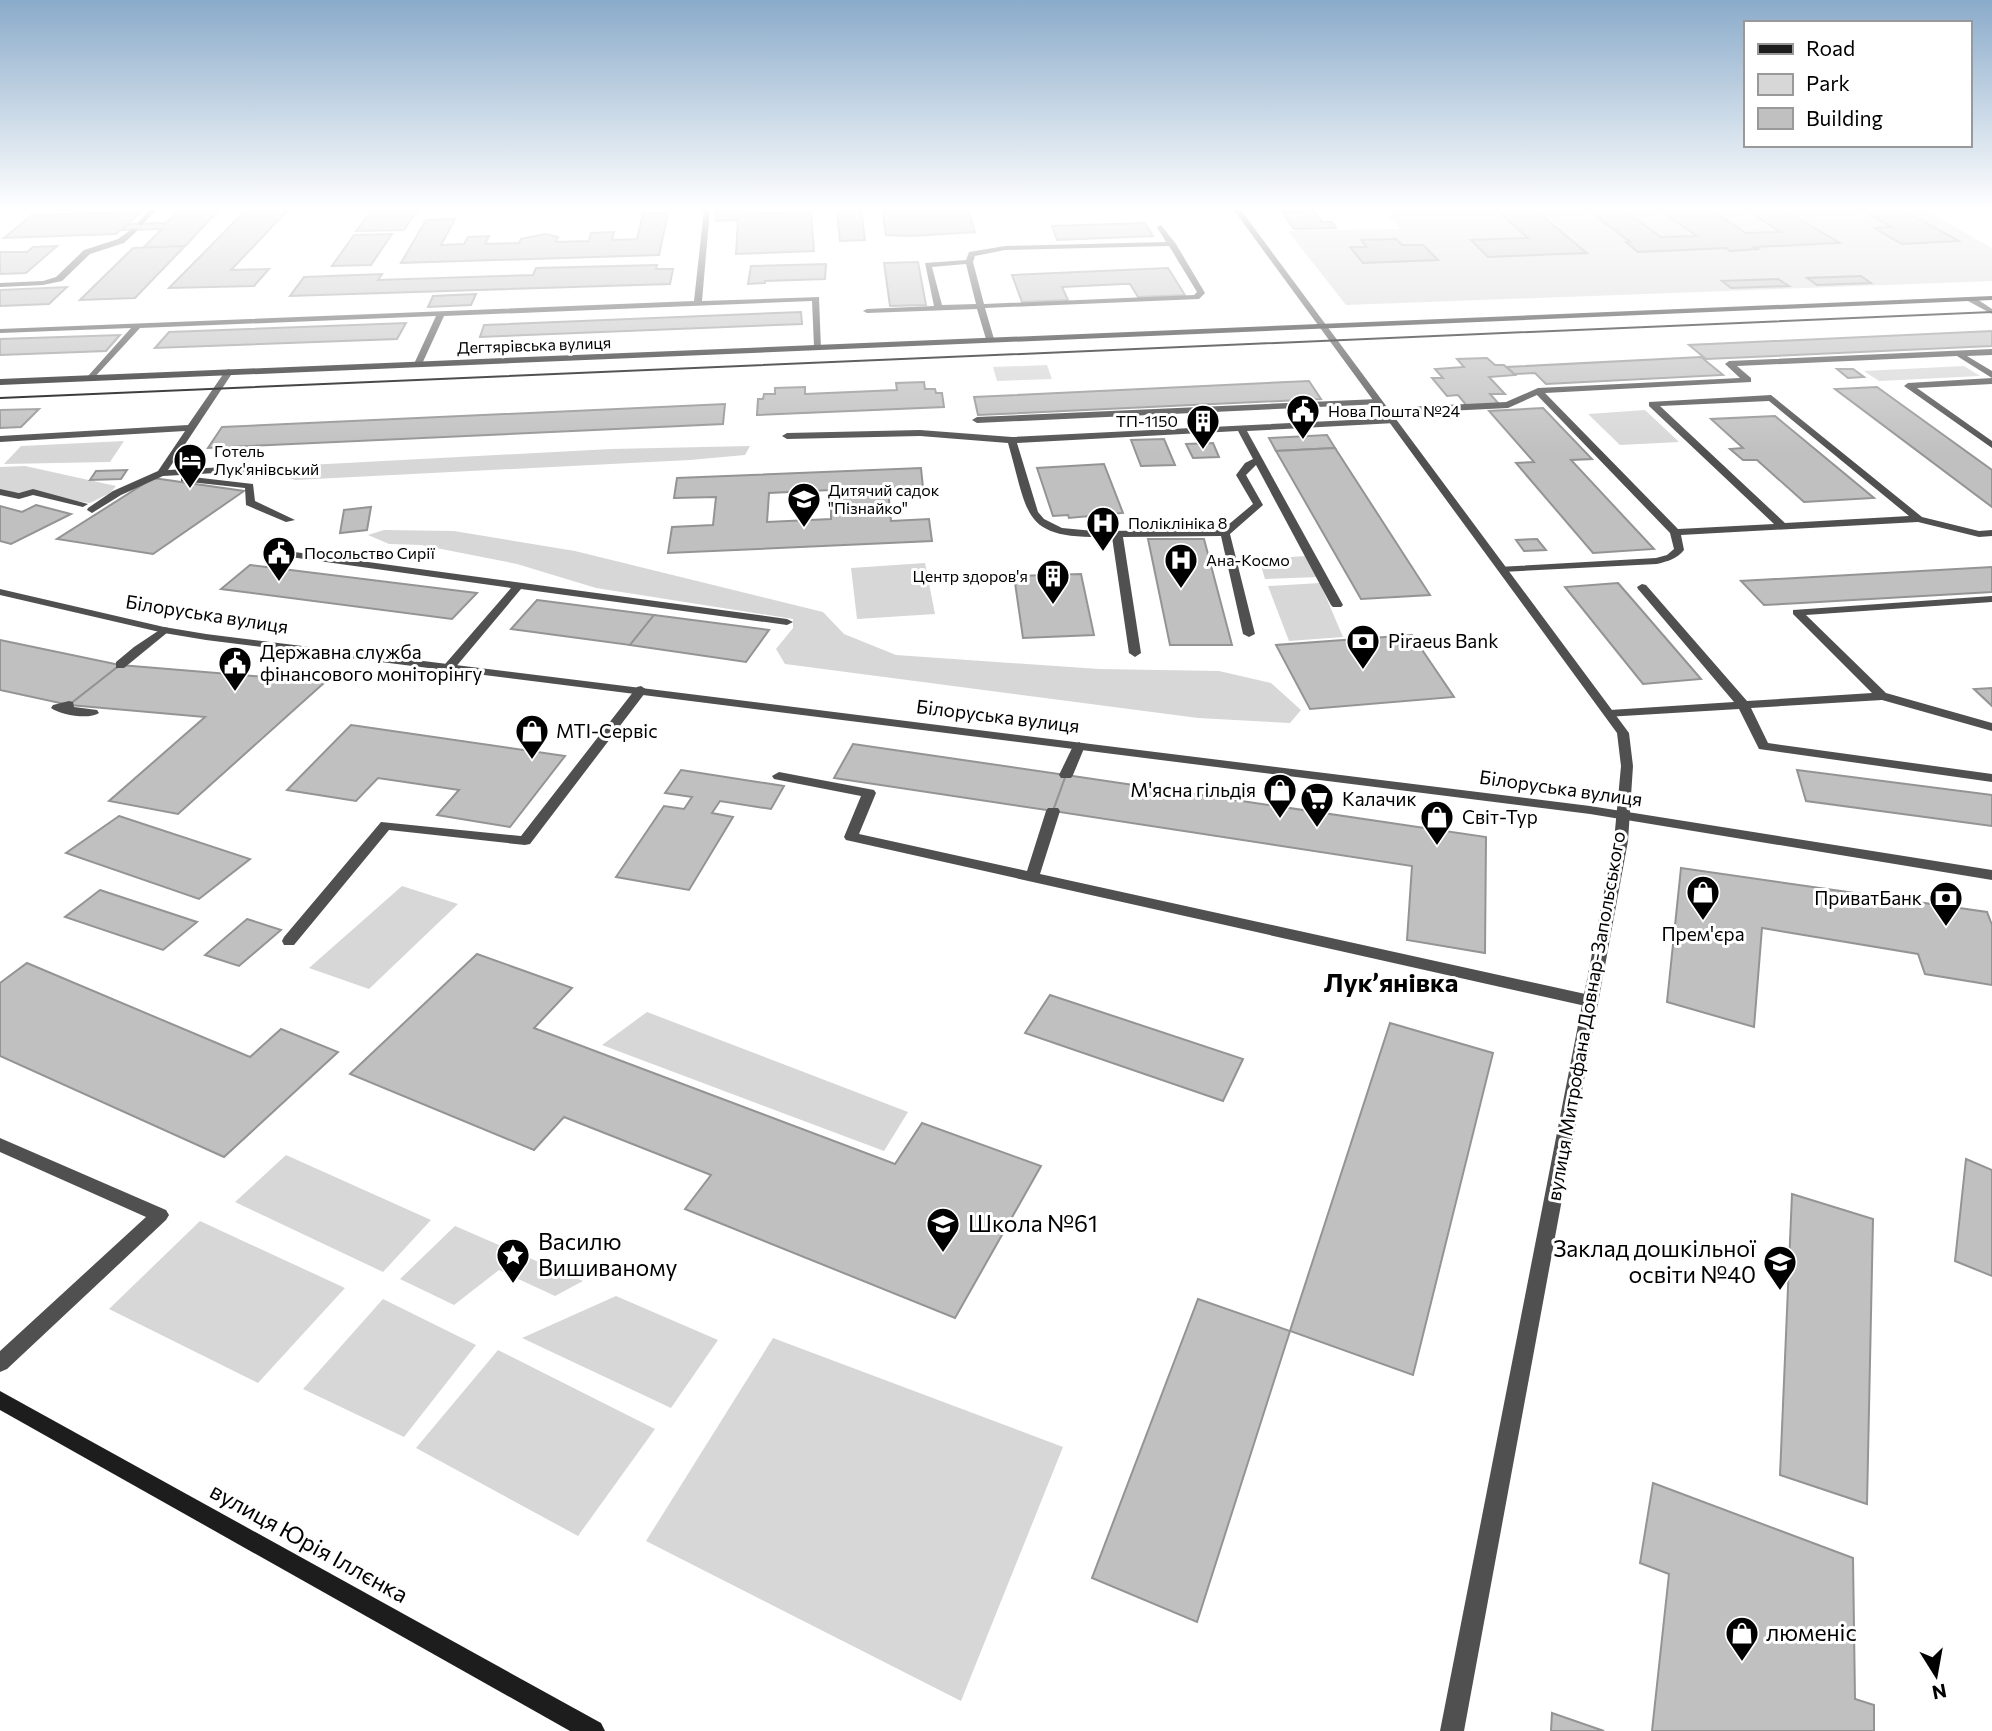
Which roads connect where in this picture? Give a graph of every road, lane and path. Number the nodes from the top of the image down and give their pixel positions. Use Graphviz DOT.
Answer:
graph roads {
  1 [pos="699,290"];
  2 [pos="935,290"];
  3 [pos="976,290"];
  4 [pos="1198,290"];
  5 [pos="1295,290"];
  6 [pos="1992,298"];
  7 [pos="1971,299"];
  8 [pos="698,303"];
  9 [pos="980,307"];
  10 [pos="939,309"];
  11 [pos="867,312"];
  12 [pos="1992,312"];
  13 [pos="441,314"];
  14 [pos="137,326"];
  15 [pos="1321,326"];
  16 [pos="0,331"];
  17 [pos="990,340"];
  18 [pos="818,347"];
  19 [pos="1992,352"];
  20 [pos="1959,354"];
  21 [pos="418,364"];
  22 [pos="229,372"];
  23 [pos="1992,376"];
  24 [pos="91,378"];
  25 [pos="1748,380"];
  26 [pos="1992,381"];
  27 [pos="0,382"];
  28 [pos="1538,391"];
  29 [pos="1771,398"];
  30 [pos="1385,411"];
  31 [pos="977,420"];
  32 [pos="191,428"];
  33 [pos="1241,429"];
  34 [pos="787,436"];
  35 [pos="0,439"];
  36 [pos="1012,440"];
  37 [pos="1992,446"];
  38 [pos="1259,460"];
  39 [pos="265,468"];
  40 [pos="158,474"];
  41 [pos="0,492"];
  42 [pos="1918,519"];
  43 [pos="290,520"];
  44 [pos="1781,525"];
  45 [pos="1675,532"];
  46 [pos="1226,533"];
  47 [pos="1992,533"];
  48 [pos="1117,534"];
  49 [pos="287,554"];
  50 [pos="1502,569"];
  51 [pos="519,585"];
  52 [pos="1642,587"];
  53 [pos="0,592"];
  54 [pos="1992,599"];
  55 [pos="1338,605"];
  56 [pos="787,622"];
  57 [pos="164,630"];
  58 [pos="1249,634"];
  59 [pos="1135,653"];
  60 [pos="120,665"];
  61 [pos="450,666"];
  62 [pos="642,690"];
  63 [pos="1882,696"];
  64 [pos="69,705"];
  65 [pos="1744,706"];
  66 [pos="93,713"];
  67 [pos="1610,714"];
  68 [pos="1992,727"];
  69 [pos="1079,746"];
  70 [pos="1066,775"];
  71 [pos="779,776"];
  72 [pos="1992,778"];
  73 [pos="1053,811"];
  74 [pos="1621,815"];
  75 [pos="1992,876"];
  76 [pos="1032,877"];
  77 [pos="289,941"];
  78 [pos="1590,1001"];
  79 [pos="0,1145"];
  80 [pos="0,1363"];
  81 [pos="0,1400"];
  82 [pos="593,1731"];
  83 [pos="1452,1731"];
  1 -- 8 [label="street"];
  2 -- 10 [label="street"];
  3 -- 9 [label="street"];
  4 -- 9 [label="street"];
  5 -- 15 [label="street, вулиця Митрофана Довнар-Запольського"];
  6 -- 7 [label="main road, Дегтярівська вулиця"];
  7 -- 12 [label="street"];
  7 -- 15 [label="main road, Дегтярівська вулиця"];
  8 -- 13 [label="street"];
  8 -- 18 [label="street"];
  9 -- 10 [label="street"];
  9 -- 17 [label="street"];
  10 -- 11 [label="street"];
  13 -- 14 [label="street"];
  13 -- 21 [label="street"];
  14 -- 16 [label="street"];
  14 -- 24 [label="street"];
  15 -- 17 [label="main road, Дегтярівська вулиця"];
  15 -- 30 [label="street, вулиця Митрофана Довнар-Запольського"];
  17 -- 18 [label="main road, Дегтярівська вулиця"];
  18 -- 21 [label="main road, Дегтярівська вулиця"];
  19 -- 20 [label="street"];
  20 -- 23 [label="street"];
  20 -- 25 [label="street"];
  21 -- 22 [label="main road, Дегтярівська вулиця"];
  22 -- 24 [label="main road, Дегтярівська вулиця"];
  22 -- 32 [label="street"];
  24 -- 27 [label="main road, Дегтярівська вулиця"];
  25 -- 28 [label="street"];
  25 -- 29 [label="street"];
  26 -- 37 [label="street"];
  28 -- 30 [label="street"];
  28 -- 45 [label="street"];
  29 -- 42 [label="street"];
  29 -- 44 [label="street"];
  30 -- 31 [label="street"];
  30 -- 33 [label="street"];
  30 -- 50 [label="street, вулиця Митрофана Довнар-Запольського"];
  32 -- 35 [label="street"];
  32 -- 40 [label="street"];
  33 -- 36 [label="street"];
  33 -- 38 [label="street"];
  34 -- 36 [label="street"];
  36 -- 48 [label="street"];
  38 -- 46 [label="street"];
  38 -- 55 [label="street"];
  39 -- 40 [label="street"];
  40 -- 41 [label="street"];
  40 -- 43 [label="street"];
  42 -- 44 [label="street"];
  42 -- 47 [label="street"];
  44 -- 45 [label="street"];
  45 -- 50 [label="street"];
  46 -- 48 [label="street"];
  46 -- 58 [label="street"];
  48 -- 59 [label="street"];
  49 -- 51 [label="street"];
  50 -- 67 [label="street, вулиця Митрофана Довнар-Запольського"];
  51 -- 56 [label="street"];
  51 -- 61 [label="street"];
  52 -- 65 [label="street"];
  53 -- 57 [label="street, Білоруська вулиця"];
  54 -- 63 [label="street"];
  57 -- 60 [label="street"];
  57 -- 61 [label="street, Білоруська вулиця"];
  61 -- 62 [label="street, Білоруська вулиця"];
  62 -- 69 [label="street, Білоруська вулиця"];
  62 -- 77 [label="street"];
  63 -- 65 [label="street"];
  63 -- 68 [label="street"];
  64 -- 66 [label="street"];
  65 -- 67 [label="street"];
  65 -- 72 [label="street"];
  67 -- 74 [label="street, вулиця Митрофана Довнар-Запольського"];
  69 -- 70 [label="street"];
  69 -- 74 [label="street, Білоруська вулиця"];
  71 -- 76 [label="street"];
  73 -- 76 [label="street"];
  74 -- 75 [label="street, Білоруська вулиця"];
  74 -- 78 [label="street, вулиця Митрофана Довнар-Запольського"];
  76 -- 78 [label="street"];
  78 -- 83 [label="street, вулиця Митрофана Довнар-Запольського"];
  79 -- 80 [label="street"];
  81 -- 82 [label="main road, вулиця Юрія Іллєнка"];
}
